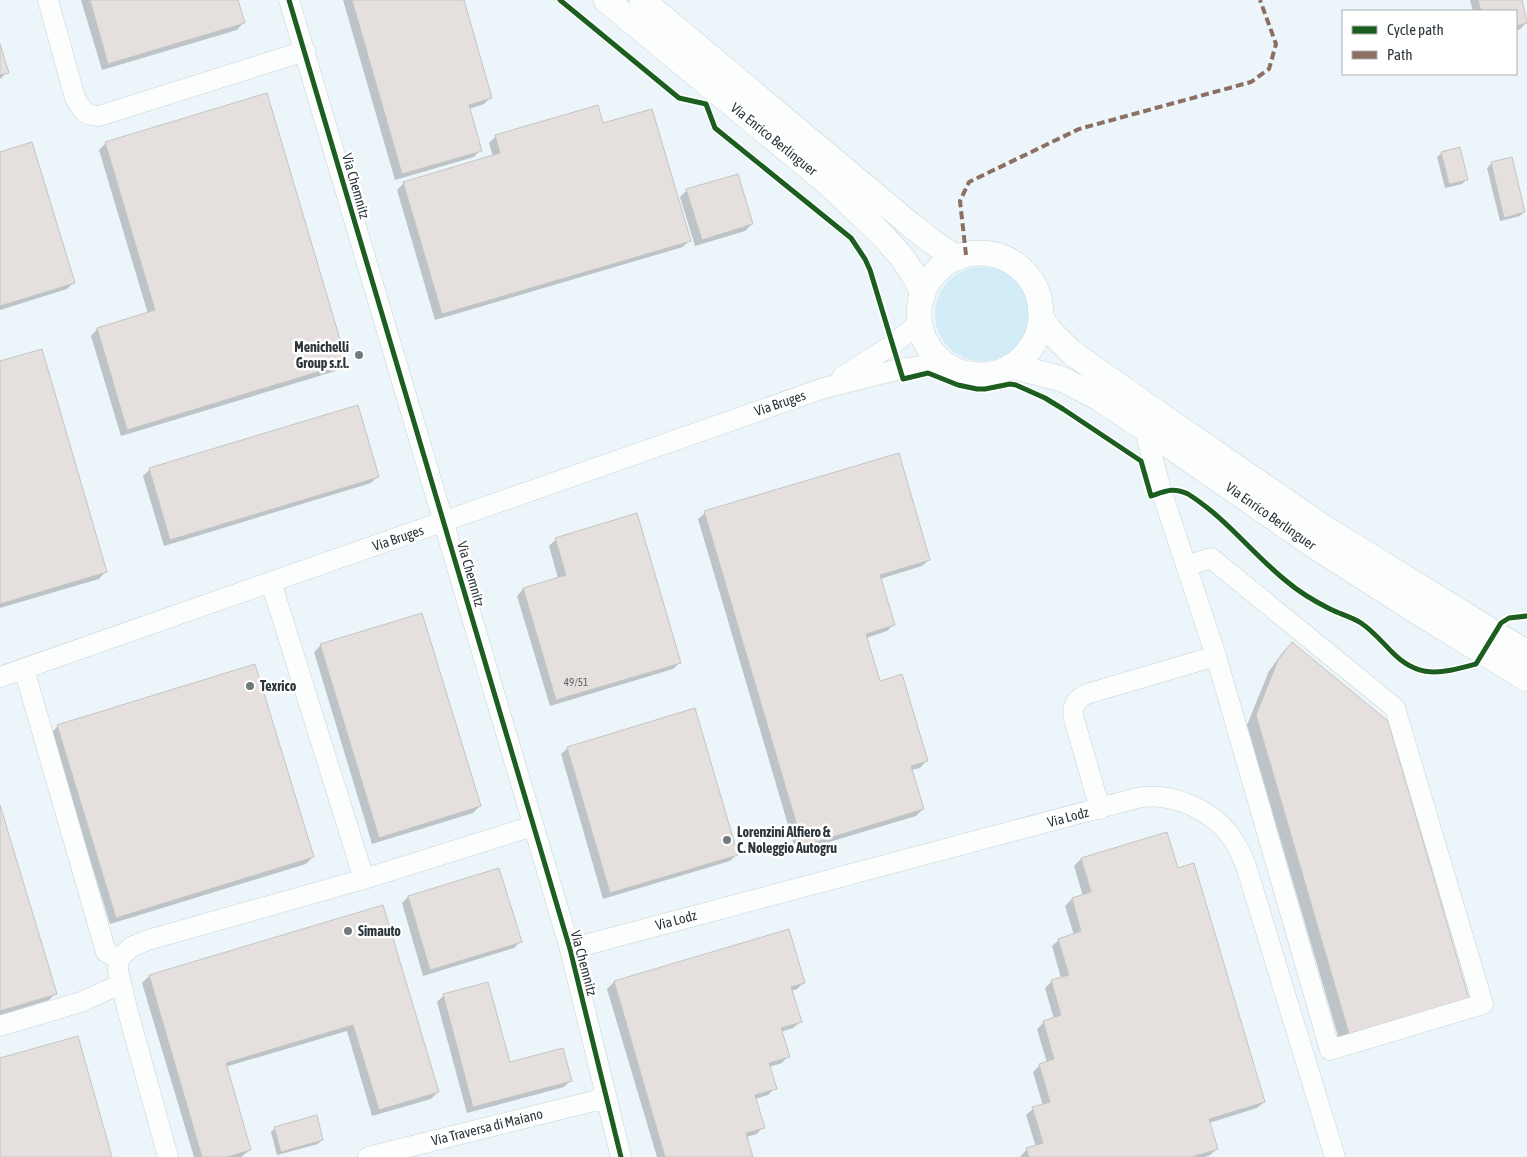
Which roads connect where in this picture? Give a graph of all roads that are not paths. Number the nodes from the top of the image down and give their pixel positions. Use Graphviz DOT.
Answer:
graph roads {
  1 [pos="48,0"];
  2 [pos="290,0"];
  3 [pos="606,0"];
  4 [pos="642,0"];
  5 [pos="304,51"];
  6 [pos="957,258"];
  7 [pos="923,294"];
  8 [pos="1041,318"];
  9 [pos="920,322"];
  10 [pos="944,363"];
  11 [pos="1011,366"];
  12 [pos="824,388"];
  13 [pos="1144,428"];
  14 [pos="444,522"];
  15 [pos="1186,566"];
  16 [pos="271,582"];
  17 [pos="1527,653"];
  18 [pos="1216,656"];
  19 [pos="24,669"];
  20 [pos="0,677"];
  21 [pos="1527,679"];
  22 [pos="1100,808"];
  23 [pos="533,826"];
  24 [pos="364,879"];
  25 [pos="570,949"];
  26 [pos="119,959"];
  27 [pos="121,984"];
  28 [pos="0,1026"];
  29 [pos="606,1098"];
  30 [pos="168,1157"];
  31 [pos="368,1157"];
  32 [pos="621,1157"];
  33 [pos="1335,1157"];
  1 -- 5 [label="street"];
  2 -- 5 [label="street, Via Chemnitz"];
  3 -- 7 [label="main road, Via Enrico Berlinguer"];
  4 -- 6 [label="main road, Via Enrico Berlinguer"];
  5 -- 14 [label="street, Via Chemnitz"];
  6 -- 7 [label="main road"];
  6 -- 8 [label="main road"];
  7 -- 9 [label="main road"];
  8 -- 11 [label="main road"];
  8 -- 17 [label="main road, Via Enrico Berlinguer"];
  9 -- 10 [label="main road"];
  9 -- 12 [label="street, Via Bruges"];
  10 -- 11 [label="main road"];
  10 -- 12 [label="street, Via Bruges"];
  11 -- 13 [label="main road, Via Enrico Berlinguer"];
  12 -- 14 [label="street, Via Bruges"];
  13 -- 15 [label="street"];
  13 -- 21 [label="main road, Via Enrico Berlinguer"];
  14 -- 16 [label="street, Via Bruges"];
  14 -- 23 [label="street, Via Chemnitz"];
  15 -- 18 [label="street"];
  15 -- 18 [label="street"];
  16 -- 19 [label="street, Via Bruges"];
  16 -- 24 [label="street"];
  18 -- 22 [label="street"];
  19 -- 20 [label="street, Via Bruges"];
  19 -- 26 [label="street"];
  22 -- 25 [label="street, Via Lodz"];
  22 -- 33 [label="street, Via Lodz"];
  23 -- 24 [label="street"];
  23 -- 25 [label="street, Via Chemnitz"];
  24 -- 26 [label="street"];
  25 -- 29 [label="street, Via Chemnitz"];
  26 -- 27 [label="street"];
  27 -- 28 [label="street"];
  27 -- 30 [label="street"];
  29 -- 31 [label="street, Via Traversa di Maiano"];
  29 -- 32 [label="street, Via Chemnitz"];
}
